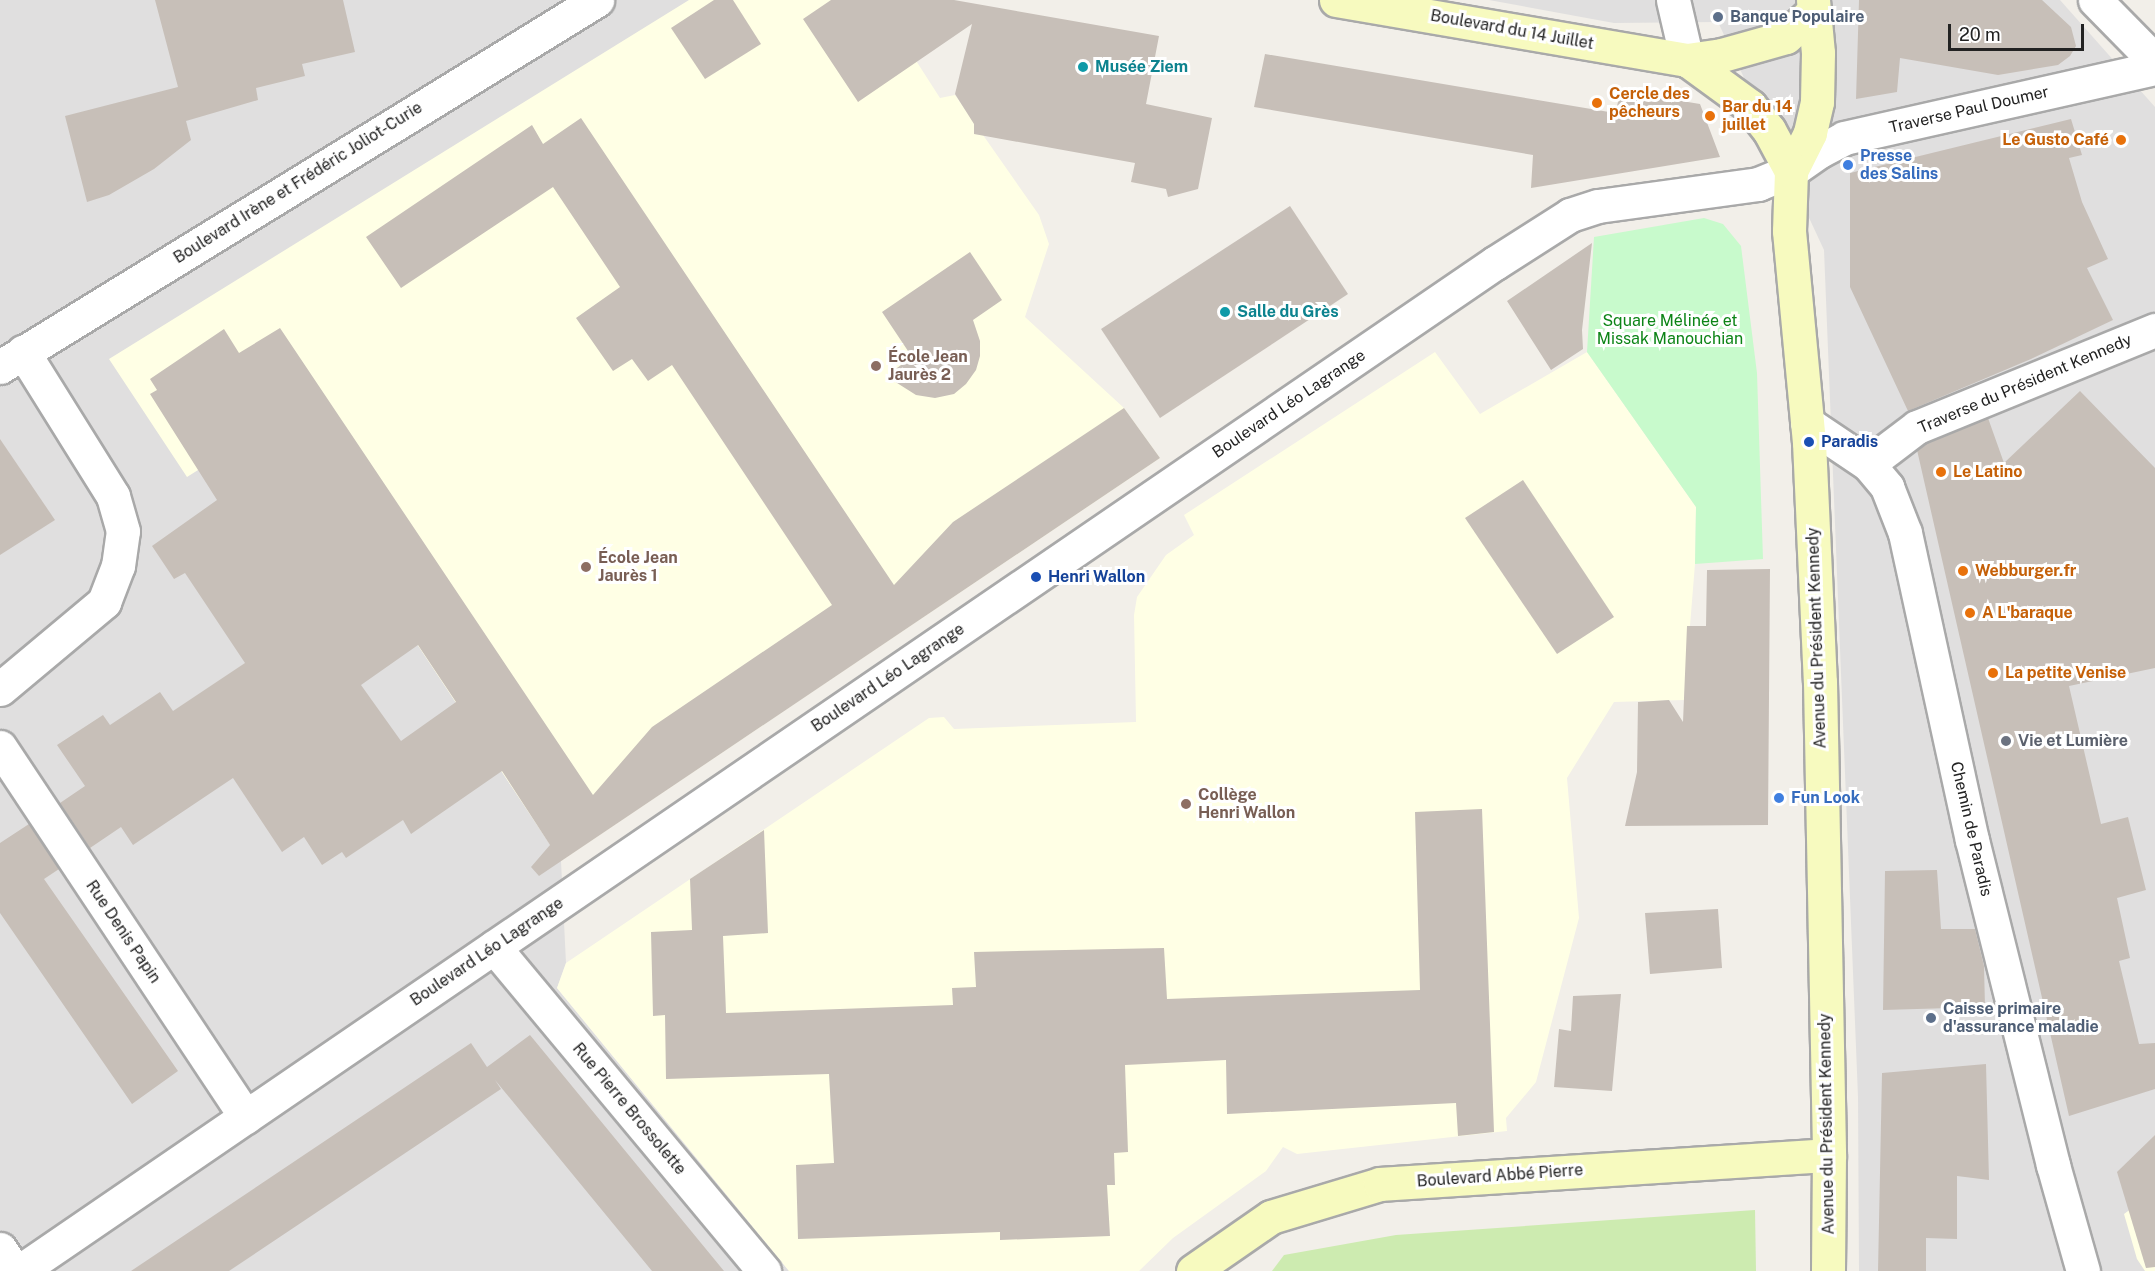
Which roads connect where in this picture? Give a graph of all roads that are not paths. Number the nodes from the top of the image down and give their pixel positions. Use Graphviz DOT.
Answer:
graph roads {
  1 [pos="597,0"];
  2 [pos="1336,0"];
  3 [pos="1673,0"];
  4 [pos="2095,0"];
  5 [pos="1813,6"];
  6 [pos="550,12"];
  7 [pos="1687,60"];
  8 [pos="2155,61"];
  9 [pos="2155,68"];
  10 [pos="1791,171"];
  11 [pos="2155,330"];
  12 [pos="12,360"];
  13 [pos="1807,423"];
  14 [pos="1868,464"];
  15 [pos="0,689"];
  16 [pos="0,747"];
  17 [pos="494,947"];
  18 [pos="246,1117"];
  19 [pos="1829,1155"];
  20 [pos="0,1249"];
  21 [pos="15,1271"];
  22 [pos="20,1271"];
  23 [pos="764,1271"];
  24 [pos="1193,1271"];
  25 [pos="1828,1271"];
  26 [pos="2083,1271"];
  1 -- 6 [label="street, Boulevard Irène et Frédéric Joliot-Curie"];
  2 -- 7 [label="main road, Boulevard du 14 Juillet"];
  3 -- 7 [label="street"];
  4 -- 8 [label="street"];
  5 -- 7 [label="main road, Boulevard du 14 Juillet"];
  5 -- 10 [label="main road, Avenue du Président Kennedy"];
  6 -- 12 [label="street, Boulevard Irène et Frédéric Joliot-Curie"];
  7 -- 10 [label="main road, Boulevard du 14 Juillet"];
  9 -- 10 [label="street, Traverse Paul Doumer"];
  10 -- 13 [label="main road, Avenue du Président Kennedy"];
  10 -- 17 [label="street, Boulevard Léo Lagrange"];
  11 -- 14 [label="street, Traverse du Président Kennedy"];
  12 -- 15 [label="street"];
  13 -- 14 [label="street, Chemin de Paradis"];
  13 -- 19 [label="main road, Avenue du Président Kennedy"];
  14 -- 26 [label="street, Chemin de Paradis"];
  16 -- 18 [label="street, Rue Denis Papin"];
  17 -- 18 [label="street, Boulevard Léo Lagrange"];
  17 -- 23 [label="street, Rue Pierre Brossolette"];
  18 -- 22 [label="street, Boulevard Léo Lagrange"];
  19 -- 24 [label="main road, Boulevard Abbé Pierre"];
  19 -- 25 [label="main road, Avenue du Président Kennedy"];
  20 -- 21 [label="street"];
}
